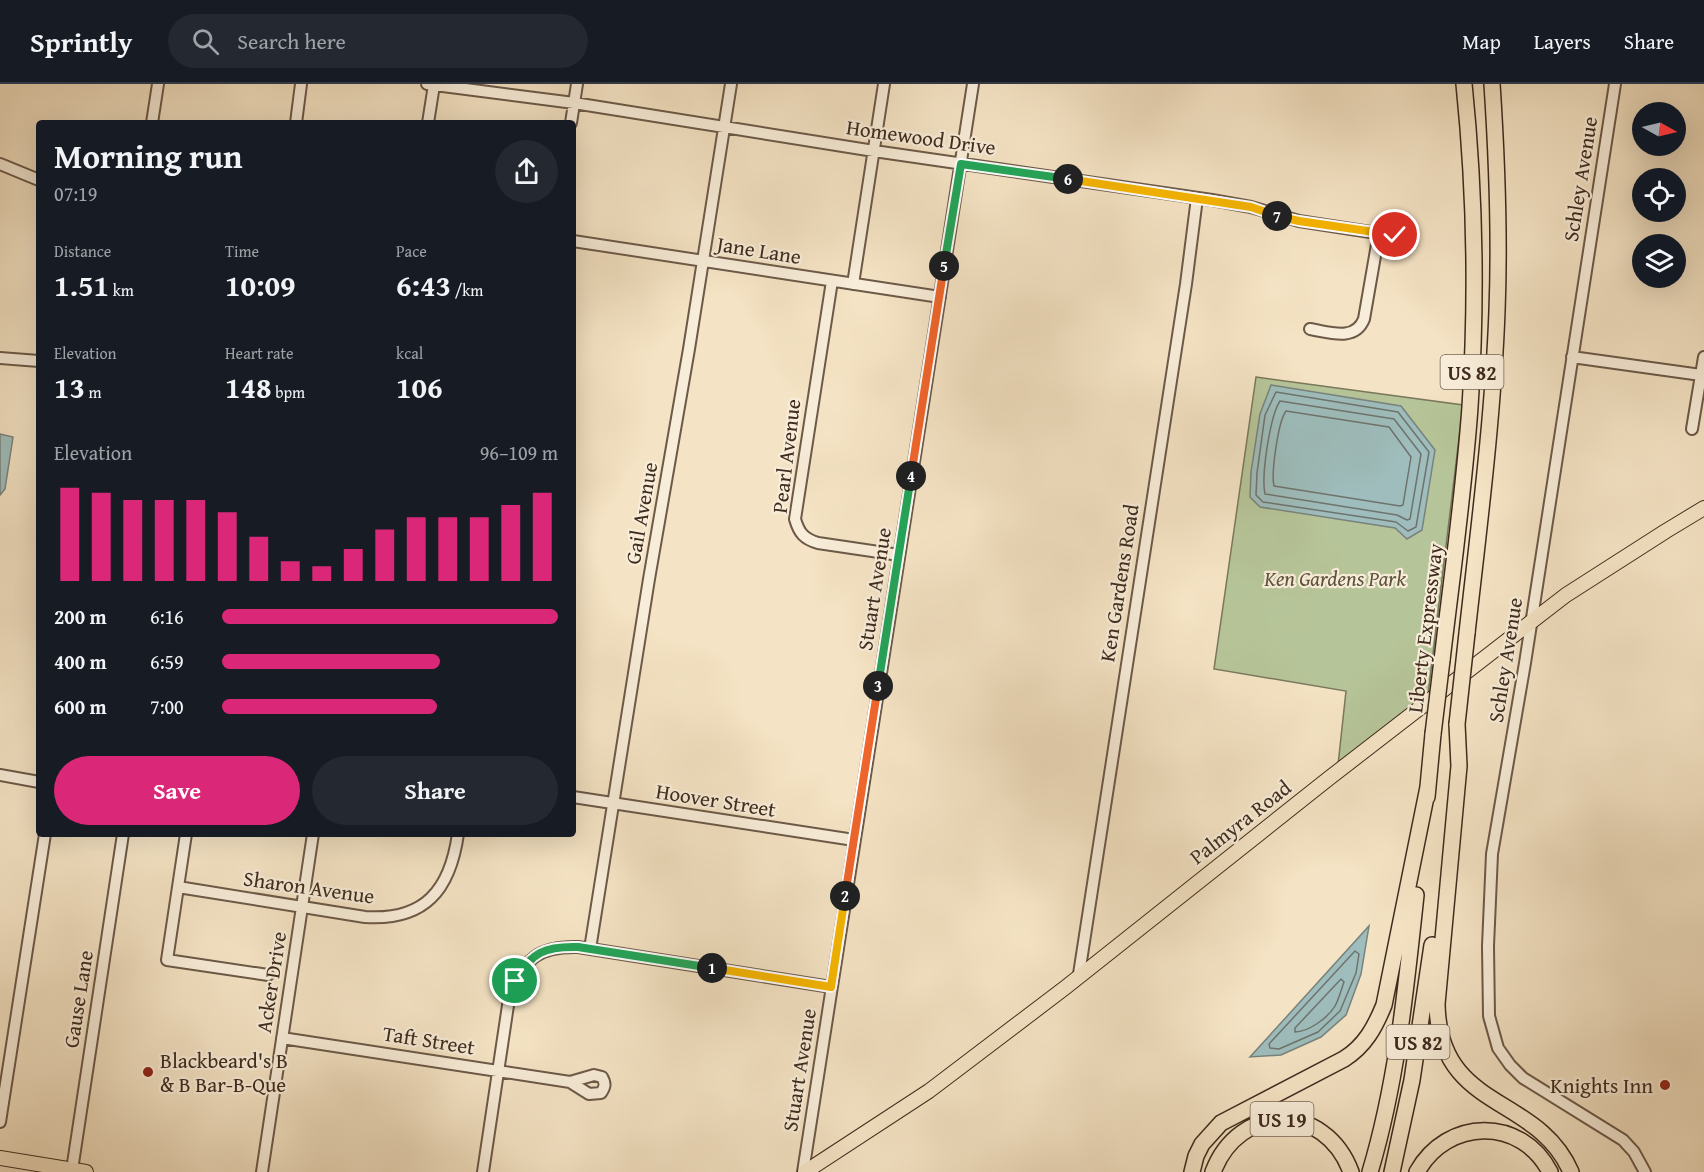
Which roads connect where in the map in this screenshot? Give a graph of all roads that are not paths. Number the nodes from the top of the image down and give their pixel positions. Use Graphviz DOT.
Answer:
graph roads {
  1 [pos="158,84"];
  2 [pos="301,84"];
  3 [pos="577,84"];
  4 [pos="731,84"];
  5 [pos="884,84"];
  6 [pos="973,84"];
  7 [pos="1464,84"];
  8 [pos="1492,84"];
  9 [pos="1615,84"];
  10 [pos="430,85"];
  11 [pos="574,103"];
  12 [pos="152,120"];
  13 [pos="296,120"];
  14 [pos="428,120"];
  15 [pos="571,120"];
  16 [pos="724,127"];
  17 [pos="874,151"];
  18 [pos="0,164"];
  19 [pos="961,164"];
  20 [pos="36,179"];
  21 [pos="1197,198"];
  22 [pos="1379,233"];
  23 [pos="1409,238"];
  24 [pos="576,241"];
  25 [pos="704,261"];
  26 [pos="832,281"];
  27 [pos="853,284"];
  28 [pos="940,297"];
  29 [pos="1310,329"];
  30 [pos="1572,357"];
  31 [pos="1704,357"];
  32 [pos="0,358"];
  33 [pos="36,361"];
  34 [pos="1701,375"];
  35 [pos="1692,429"];
  36 [pos="1704,508"];
  37 [pos="899,555"];
  38 [pos="1531,623"];
  39 [pos="0,775"];
  40 [pos="36,781"];
  41 [pos="576,798"];
  42 [pos="614,804"];
  43 [pos="44,837"];
  44 [pos="123,837"];
  45 [pos="186,837"];
  46 [pos="314,837"];
  47 [pos="457,837"];
  48 [pos="854,840"];
  49 [pos="178,887"];
  50 [pos="302,906"];
  51 [pos="1440,911"];
  52 [pos="1408,915"];
  53 [pos="590,949"];
  54 [pos="1079,974"];
  55 [pos="268,975"];
  56 [pos="831,987"];
  57 [pos="282,1038"];
  58 [pos="498,1071"];
  59 [pos="3,1083"];
  60 [pos="570,1083"];
  61 [pos="0,1122"];
  62 [pos="0,1158"];
  63 [pos="79,1171"];
  64 [pos="262,1172"];
  65 [pos="483,1172"];
  66 [pos="804,1172"];
  67 [pos="1192,1172"];
  68 [pos="1213,1172"];
  69 [pos="1351,1172"];
  70 [pos="1370,1172"];
  71 [pos="1392,1172"];
  72 [pos="1417,1172"];
  73 [pos="1550,1172"];
  74 [pos="1571,1172"];
  75 [pos="1645,1172"];
  1 -- 12 [label="street"];
  2 -- 13 [label="street"];
  3 -- 11 [label="street"];
  4 -- 16 [label="street, Gail Avenue"];
  5 -- 17 [label="street"];
  6 -- 19 [label="street, Stuart Avenue"];
  7 -- 52 [label="highway, Liberty Expressway / US 82, bridge"];
  8 -- 51 [label="highway, Liberty Expressway / US 82, bridge"];
  9 -- 30 [label="street, Schley Avenue"];
  10 -- 11 [label="street, Homewood Drive"];
  10 -- 14 [label="street"];
  11 -- 15 [label="street"];
  11 -- 16 [label="street, Homewood Drive"];
  16 -- 17 [label="street, Homewood Drive"];
  16 -- 25 [label="street, Gail Avenue"];
  17 -- 19 [label="street, Homewood Drive"];
  17 -- 27 [label="street"];
  18 -- 20 [label="street"];
  19 -- 21 [label="street, Homewood Drive"];
  19 -- 28 [label="street, Stuart Avenue"];
  21 -- 22 [label="street, Homewood Drive"];
  21 -- 54 [label="street, Ken Gardens Road"];
  22 -- 23 [label="street, Homewood Drive"];
  22 -- 29 [label="street"];
  24 -- 25 [label="street, Jane Lane"];
  25 -- 26 [label="street, Jane Lane"];
  25 -- 42 [label="street, Gail Avenue"];
  26 -- 27 [label="street, Jane Lane"];
  26 -- 37 [label="street, Pearl Avenue"];
  27 -- 28 [label="street, Jane Lane"];
  28 -- 37 [label="street, Stuart Avenue"];
  30 -- 34 [label="street"];
  30 -- 38 [label="street, Schley Avenue"];
  31 -- 34 [label="street"];
  32 -- 33 [label="street"];
  34 -- 35 [label="street"];
  36 -- 38 [label="main road, Palmyra Road"];
  37 -- 48 [label="street, Stuart Avenue"];
  38 -- 54 [label="main road, Palmyra Road"];
  38 -- 75 [label="street, Schley Avenue"];
  39 -- 40 [label="street"];
  41 -- 42 [label="street, Hoover Street"];
  42 -- 48 [label="street, Hoover Street"];
  42 -- 53 [label="street, Gail Avenue"];
  43 -- 59 [label="street"];
  44 -- 63 [label="street, Gause Lane"];
  45 -- 49 [label="street"];
  46 -- 50 [label="street, Acker Drive"];
  47 -- 50 [label="street, Sharon Avenue"];
  48 -- 56 [label="street, Stuart Avenue"];
  49 -- 50 [label="street, Sharon Avenue"];
  49 -- 55 [label="street"];
  50 -- 57 [label="street, Acker Drive"];
  51 -- 71 [label="highway, US 82"];
  51 -- 74 [label="highway"];
  52 -- 67 [label="highway"];
  52 -- 70 [label="highway, US 82"];
  53 -- 56 [label="street"];
  53 -- 58 [label="street"];
  54 -- 66 [label="main road, Palmyra Road"];
  56 -- 66 [label="street, Stuart Avenue"];
  57 -- 58 [label="street, Taft Street"];
  57 -- 64 [label="street, Acker Drive"];
  58 -- 60 [label="street, Taft Street"];
  58 -- 65 [label="street"];
  59 -- 61 [label="street"];
  62 -- 63 [label="main road"];
  68 -- 69 [label="highway, US 19"];
  72 -- 73 [label="highway"];
}
